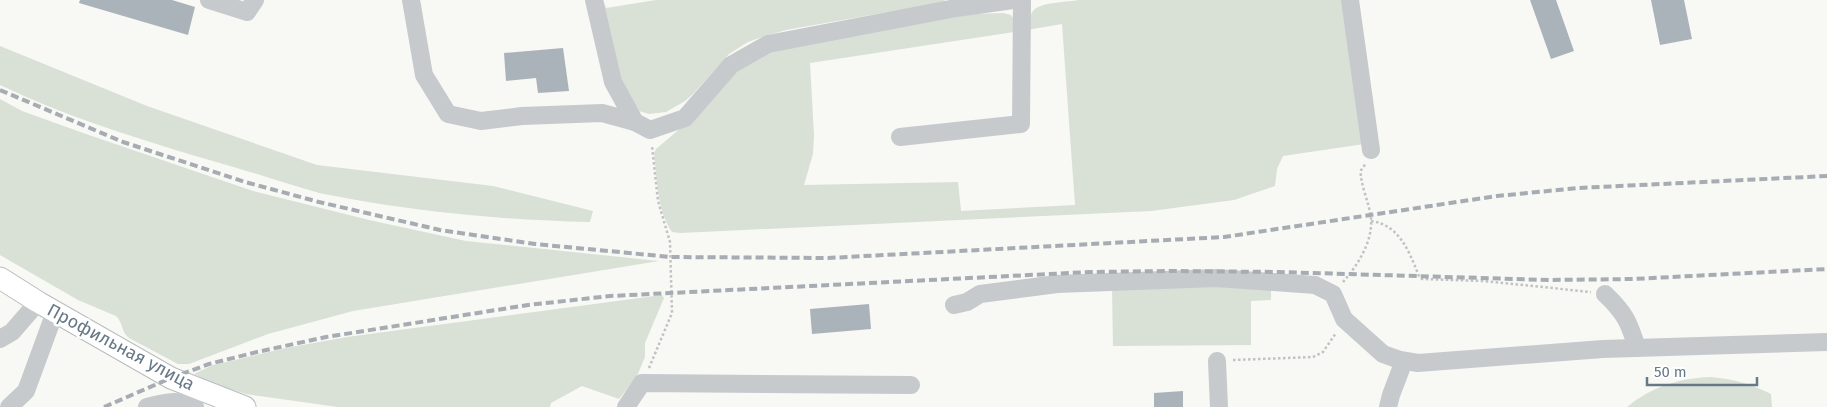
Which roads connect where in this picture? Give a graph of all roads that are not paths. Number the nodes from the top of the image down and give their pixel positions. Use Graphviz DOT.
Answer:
graph roads {
  1 [pos="210,0"];
  2 [pos="255,0"];
  3 [pos="412,0"];
  4 [pos="594,0"];
  5 [pos="1013,0"];
  6 [pos="1022,0"];
  7 [pos="1350,0"];
  8 [pos="954,4"];
  9 [pos="642,126"];
  10 [pos="900,137"];
  11 [pos="1371,150"];
  12 [pos="0,278"];
  13 [pos="1605,294"];
  14 [pos="954,305"];
  15 [pos="46,307"];
  16 [pos="0,339"];
  17 [pos="1827,342"];
  18 [pos="1637,348"];
  19 [pos="1217,361"];
  20 [pos="1404,361"];
  21 [pos="911,385"];
  22 [pos="9,407"];
  23 [pos="147,407"];
  24 [pos="195,407"];
  25 [pos="245,407"];
  26 [pos="626,407"];
  27 [pos="1219,407"];
  28 [pos="1388,407"];
  1 -- 2 [label="street"];
  3 -- 9 [label="street"];
  4 -- 9 [label="street"];
  5 -- 8 [label="street"];
  6 -- 10 [label="street"];
  7 -- 11 [label="street"];
  8 -- 9 [label="street"];
  12 -- 15 [label="main road, Профильная улица"];
  13 -- 18 [label="street"];
  14 -- 20 [label="street"];
  15 -- 16 [label="street"];
  15 -- 22 [label="street"];
  15 -- 25 [label="main road, Профильная улица"];
  17 -- 18 [label="street"];
  18 -- 20 [label="street"];
  19 -- 27 [label="street"];
  20 -- 28 [label="street"];
  21 -- 26 [label="street"];
  23 -- 24 [label="street"];
}
